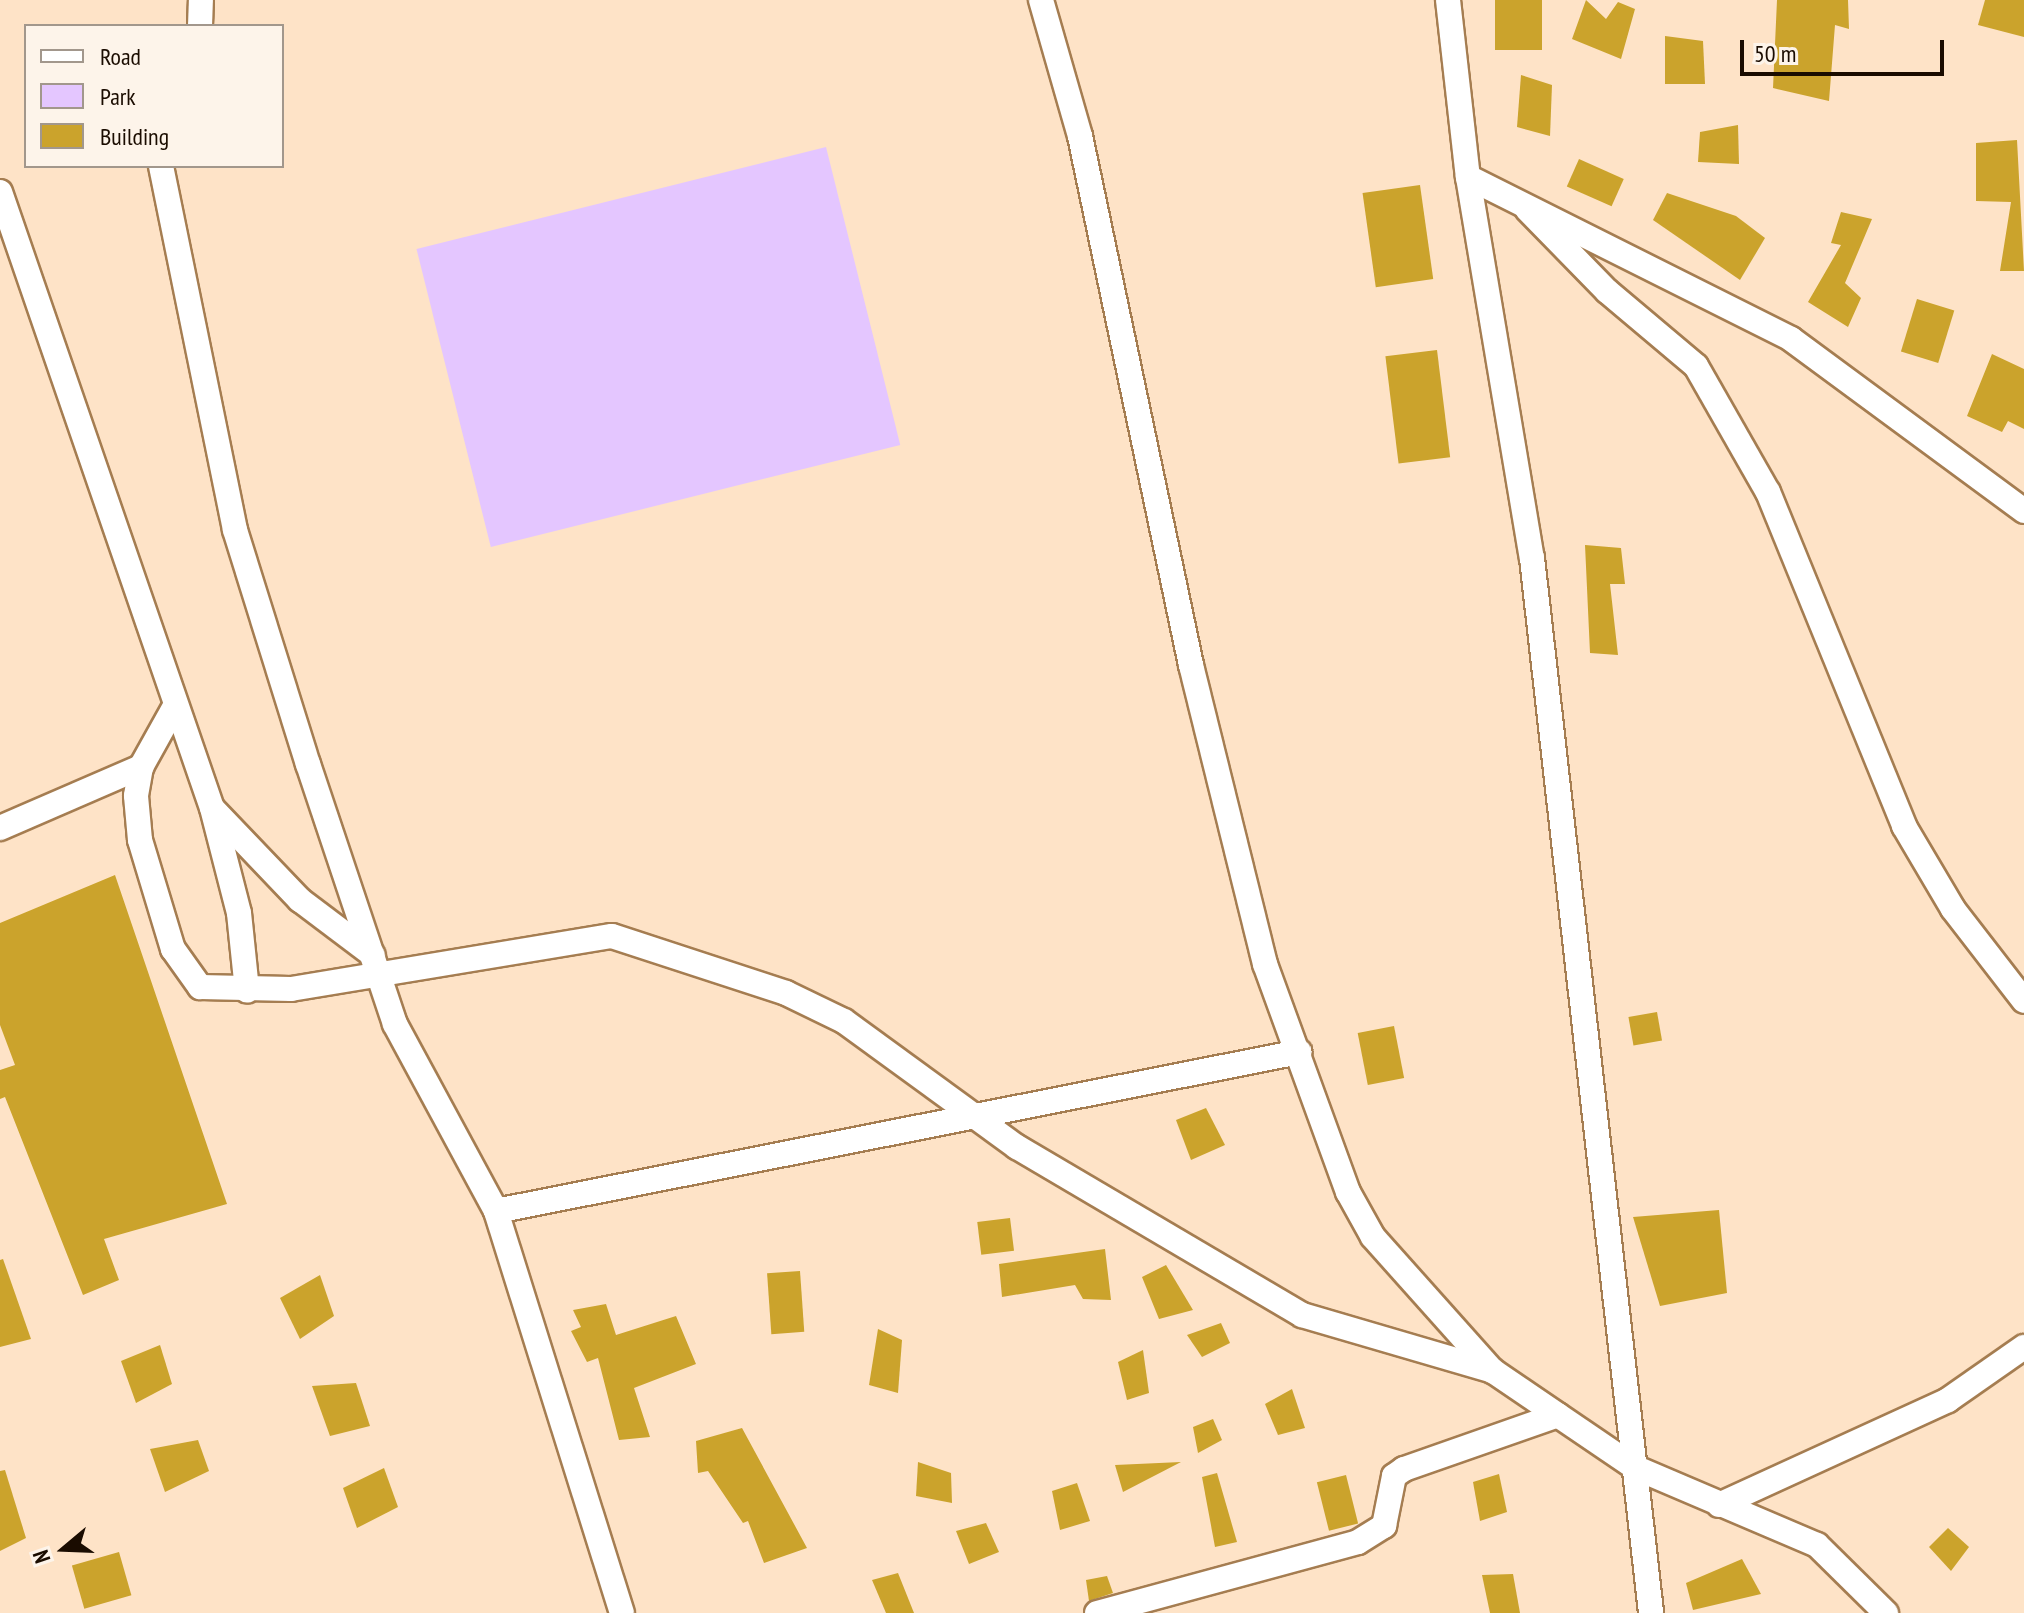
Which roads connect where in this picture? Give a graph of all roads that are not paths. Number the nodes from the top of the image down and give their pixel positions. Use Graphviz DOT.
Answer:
graph roads {
  1 [pos="201,0"];
  2 [pos="1041,0"];
  3 [pos="1448,0"];
  4 [pos="200,24"];
  5 [pos="161,168"];
  6 [pos="1468,177"];
  7 [pos="0,192"];
  8 [pos="1527,209"];
  9 [pos="2024,511"];
  10 [pos="175,706"];
  11 [pos="141,767"];
  12 [pos="212,808"];
  13 [pos="0,828"];
  14 [pos="377,964"];
  15 [pos="247,991"];
  16 [pos="2024,1001"];
  17 [pos="1299,1052"];
  18 [pos="971,1115"];
  19 [pos="496,1211"];
  20 [pos="2024,1347"];
  21 [pos="1493,1371"];
  22 [pos="1558,1415"];
  23 [pos="1634,1467"];
  24 [pos="1719,1505"];
  25 [pos="622,1613"];
  26 [pos="1097,1613"];
  27 [pos="1651,1613"];
  28 [pos="1886,1613"];
  1 -- 4 [label="street"];
  2 -- 17 [label="street"];
  3 -- 6 [label="street"];
  5 -- 14 [label="street"];
  6 -- 8 [label="street"];
  6 -- 23 [label="street"];
  7 -- 10 [label="street"];
  8 -- 9 [label="street"];
  8 -- 16 [label="street"];
  10 -- 11 [label="street"];
  10 -- 12 [label="street"];
  11 -- 13 [label="street"];
  11 -- 15 [label="street"];
  12 -- 14 [label="street"];
  12 -- 15 [label="street"];
  14 -- 15 [label="street"];
  14 -- 18 [label="street"];
  14 -- 19 [label="street"];
  17 -- 18 [label="street"];
  17 -- 21 [label="street"];
  18 -- 19 [label="street"];
  18 -- 21 [label="street"];
  19 -- 25 [label="street"];
  20 -- 24 [label="street"];
  21 -- 22 [label="street"];
  22 -- 23 [label="street"];
  22 -- 26 [label="street"];
  23 -- 24 [label="street"];
  23 -- 27 [label="street"];
  24 -- 28 [label="street"];
}
